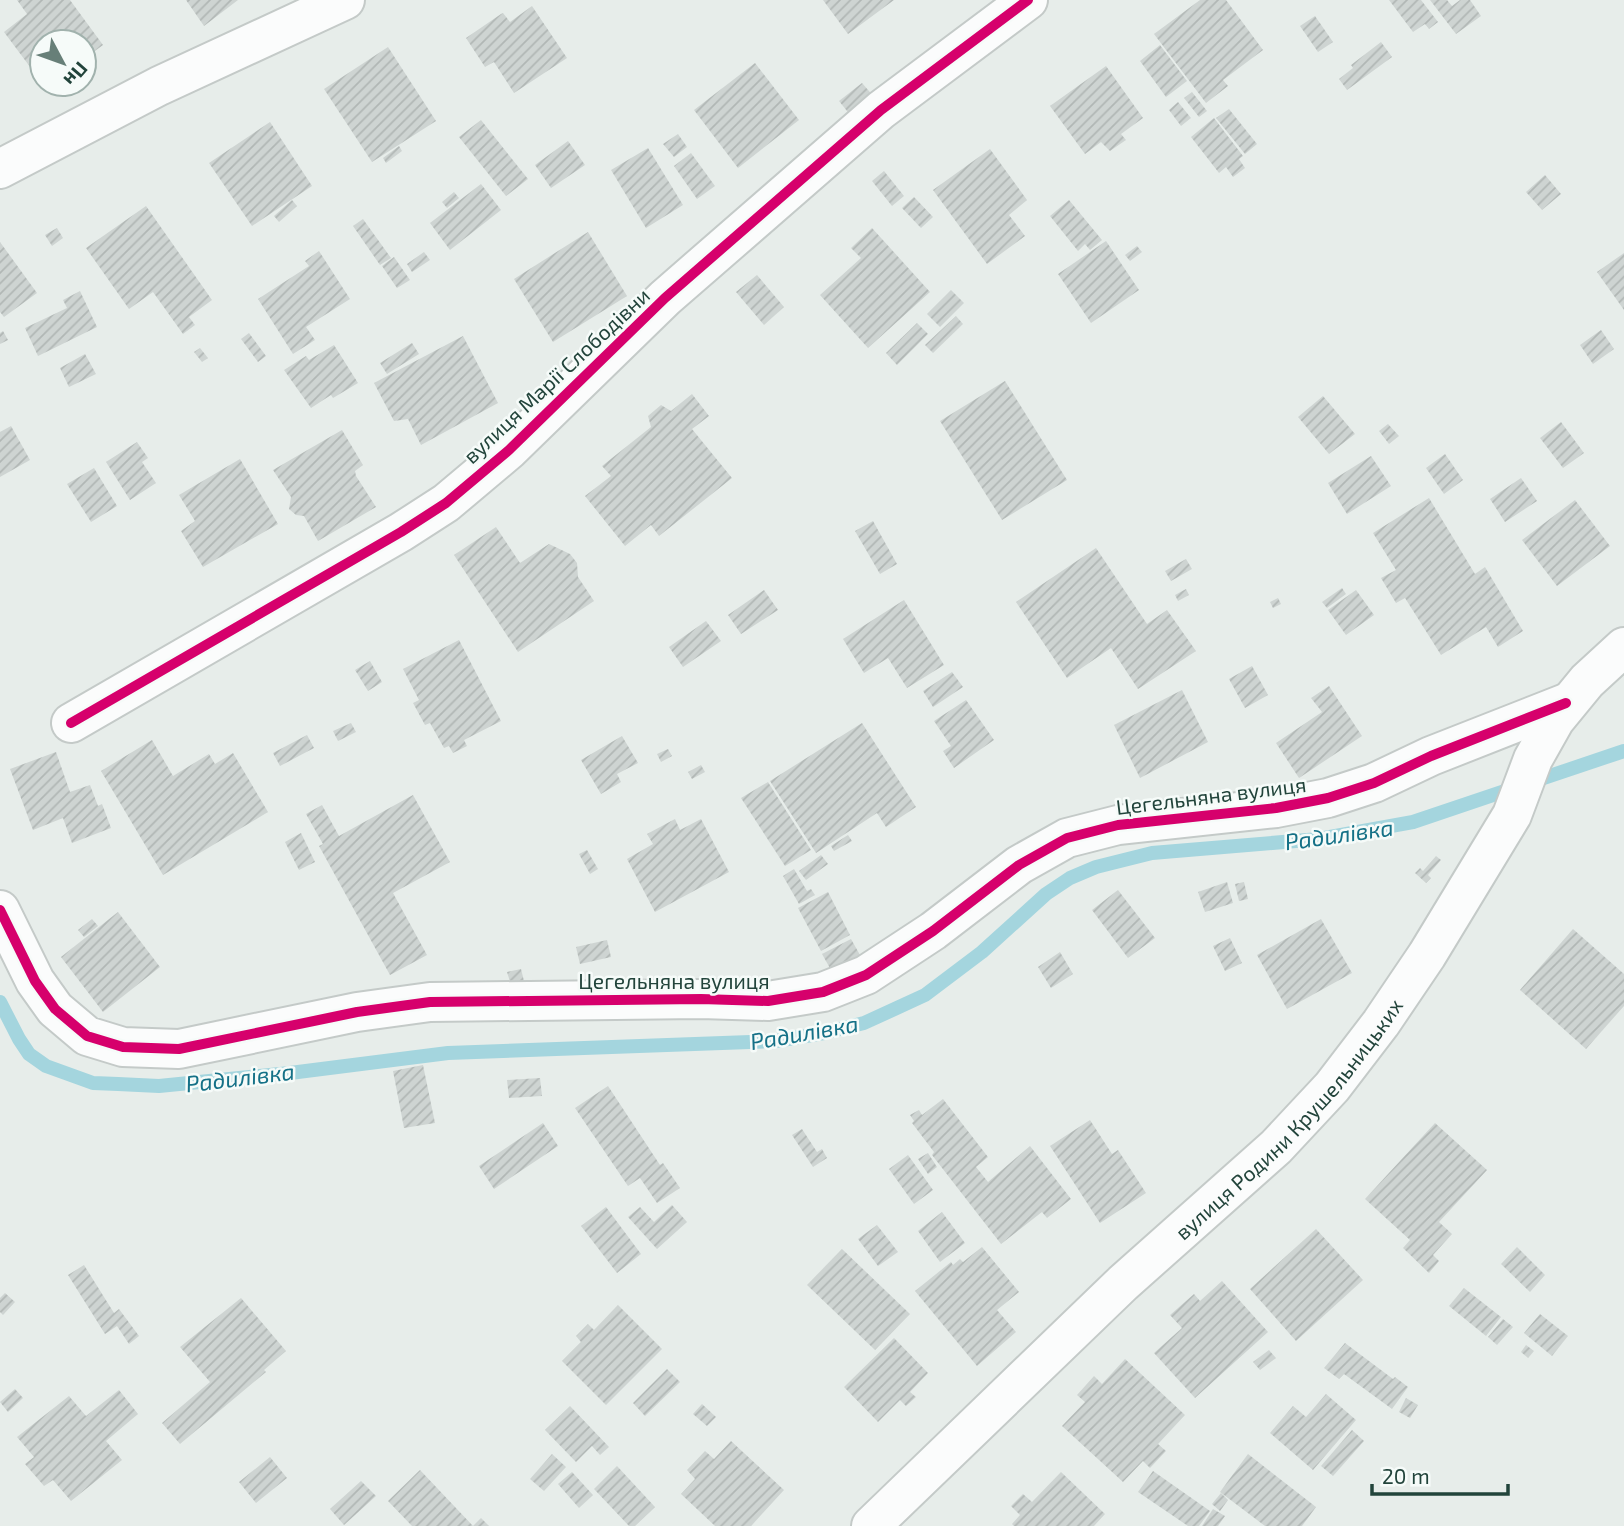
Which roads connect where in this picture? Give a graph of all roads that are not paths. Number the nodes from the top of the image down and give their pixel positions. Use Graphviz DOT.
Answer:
graph roads {
  1 [pos="345,0"];
  2 [pos="1028,0"];
  3 [pos="0,169"];
  4 [pos="1624,648"];
  5 [pos="1566,703"];
  6 [pos="71,723"];
  7 [pos="0,910"];
  8 [pos="871,1526"];
  1 -- 3 [label="street"];
  2 -- 6 [label="street, вулиця Марії Слободівни"];
  4 -- 5 [label="street, вулиця Родини Крушельницьких"];
  5 -- 7 [label="street, Цегельняна вулиця"];
  5 -- 8 [label="street, вулиця Родини Крушельницьких"];
}
